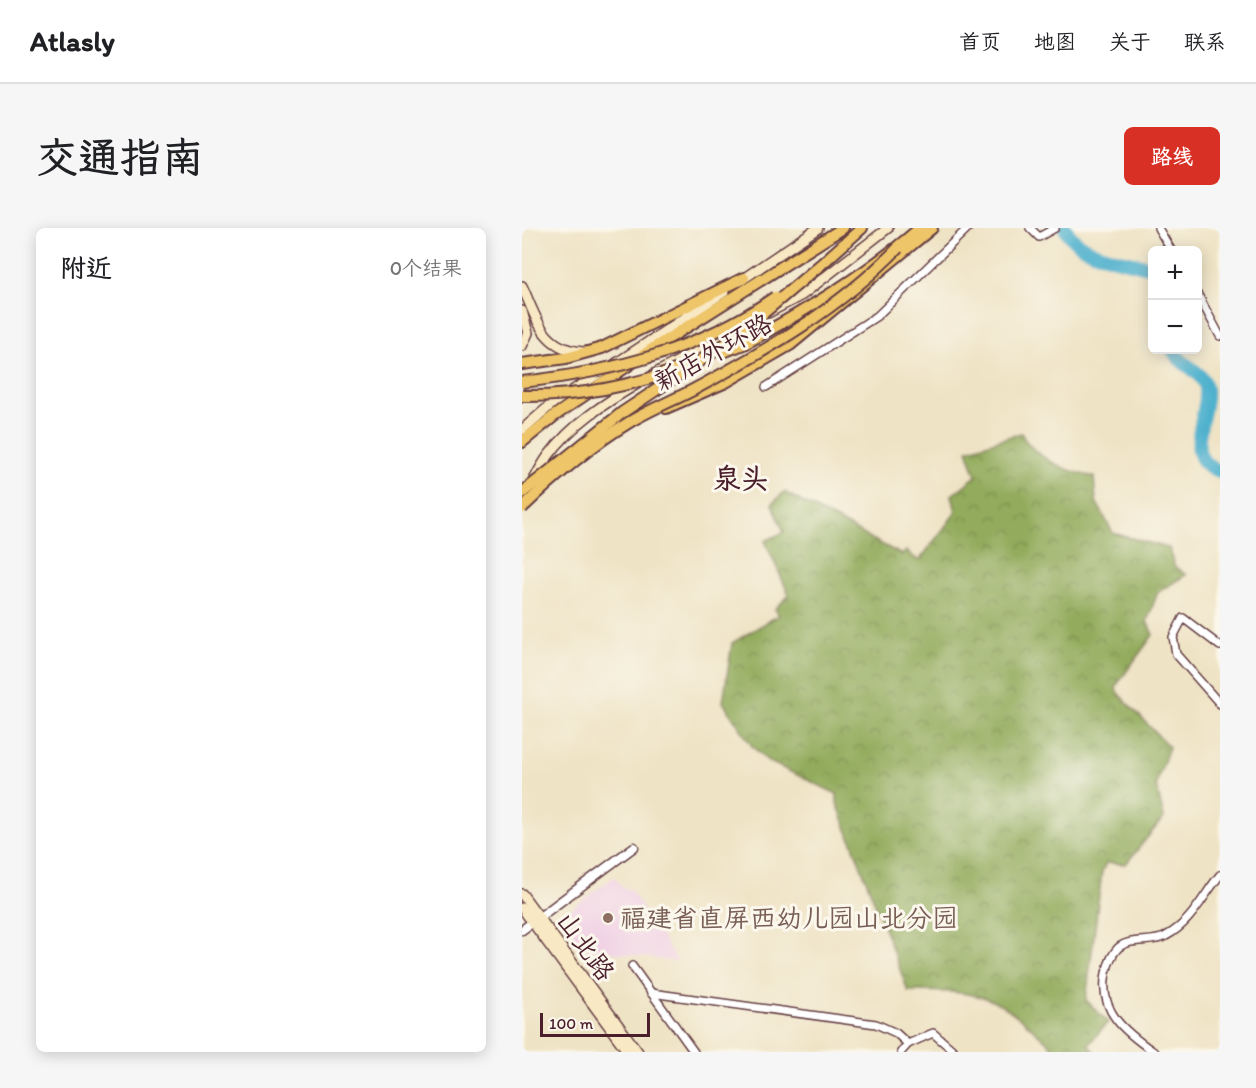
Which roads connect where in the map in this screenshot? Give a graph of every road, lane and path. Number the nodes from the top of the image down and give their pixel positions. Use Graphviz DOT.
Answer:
graph roads {
  1 [pos="818,228"];
  2 [pos="843,228"];
  3 [pos="862,228"];
  4 [pos="888,228"];
  5 [pos="920,228"];
  6 [pos="932,228"];
  7 [pos="968,228"];
  8 [pos="1030,228"];
  9 [pos="1158,228"];
  10 [pos="1052,230"];
  11 [pos="1169,246"];
  12 [pos="898,248"];
  13 [pos="826,260"];
  14 [pos="748,282"];
  15 [pos="522,286"];
  16 [pos="1200,300"];
  17 [pos="522,311"];
  18 [pos="1220,336"];
  19 [pos="522,346"];
  20 [pos="589,352"];
  21 [pos="522,364"];
  22 [pos="522,382"];
  23 [pos="766,387"];
  24 [pos="522,396"];
  25 [pos="660,411"];
  26 [pos="522,430"];
  27 [pos="522,442"];
  28 [pos="522,501"];
  29 [pos="1220,646"];
  30 [pos="1220,704"];
  31 [pos="634,847"];
  32 [pos="1220,875"];
  33 [pos="522,894"];
  34 [pos="522,908"];
  35 [pos="536,920"];
  36 [pos="522,930"];
  37 [pos="632,966"];
  38 [pos="651,993"];
  39 [pos="908,1044"];
  40 [pos="628,1052"];
  41 [pos="638,1052"];
  42 [pos="694,1052"];
  43 [pos="901,1052"];
  44 [pos="955,1052"];
  45 [pos="1154,1052"];
  1 -- 14 [label="main road"];
  2 -- 14 [label="highway"];
  3 -- 13 [label="highway, 新店外环路"];
  4 -- 28 [label="main road"];
  5 -- 12 [label="highway, 新店外环路"];
  6 -- 25 [label="highway, bridge"];
  7 -- 23 [label="street"];
  8 -- 10 [label="street"];
  9 -- 11 [label="street"];
  12 -- 24 [label="highway, bridge"];
  12 -- 28 [label="highway, 新店外环路, bridge"];
  13 -- 22 [label="highway, bridge"];
  13 -- 28 [label="highway, 新店外环路, bridge"];
  14 -- 20 [label="highway"];
  14 -- 26 [label="main road"];
  14 -- 27 [label="highway"];
  15 -- 20 [label="main road"];
  16 -- 18 [label="street"];
  17 -- 19 [label="main road"];
  20 -- 21 [label="highway"];
  25 -- 28 [label="main road"];
  29 -- 30 [label="street"];
  31 -- 35 [label="street"];
  32 -- 45 [label="street"];
  33 -- 35 [label="main road, 山北路"];
  34 -- 35 [label="main road, 山北路"];
  35 -- 36 [label="street"];
  35 -- 40 [label="main road, 山北路"];
  35 -- 41 [label="main road, 山北路"];
  37 -- 38 [label="street"];
  38 -- 39 [label="street"];
  38 -- 42 [label="street"];
  39 -- 43 [label="street"];
  39 -- 44 [label="street"];
}
